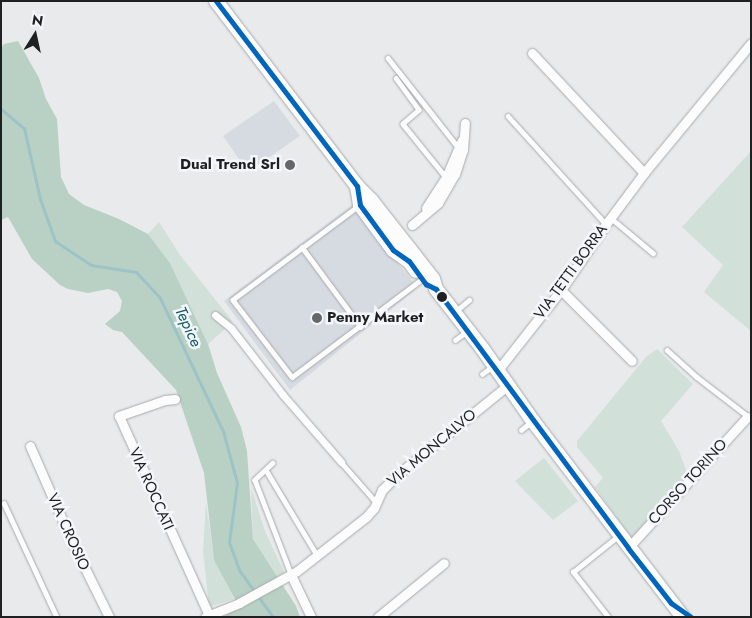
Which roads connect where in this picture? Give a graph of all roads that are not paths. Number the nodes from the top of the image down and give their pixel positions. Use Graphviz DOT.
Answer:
graph roads {
  1 [pos="216,1"];
  2 [pos="751,43"];
  3 [pos="532,53"];
  4 [pos="388,58"];
  5 [pos="396,78"];
  6 [pos="508,116"];
  7 [pos="465,123"];
  8 [pos="460,143"];
  9 [pos="644,174"];
  10 [pos="446,177"];
  11 [pos="363,203"];
  12 [pos="608,221"];
  13 [pos="412,225"];
  14 [pos="401,246"];
  15 [pos="302,247"];
  16 [pos="653,254"];
  17 [pos="422,279"];
  18 [pos="436,289"];
  19 [pos="561,290"];
  20 [pos="469,300"];
  21 [pos="454,312"];
  22 [pos="215,315"];
  23 [pos="361,327"];
  24 [pos="468,330"];
  25 [pos="455,340"];
  26 [pos="667,350"];
  27 [pos="632,361"];
  28 [pos="496,368"];
  29 [pos="482,374"];
  30 [pos="507,386"];
  31 [pos="175,399"];
  32 [pos="749,417"];
  33 [pos="533,421"];
  34 [pos="521,430"];
  35 [pos="30,446"];
  36 [pos="341,462"];
  37 [pos="273,463"];
  38 [pos="266,470"];
  39 [pos="4,502"];
  40 [pos="377,503"];
  41 [pos="619,535"];
  42 [pos="628,548"];
  43 [pos="317,555"];
  44 [pos="444,563"];
  45 [pos="289,577"];
  46 [pos="671,603"];
  47 [pos="207,616"];
  48 [pos="58,617"];
  49 [pos="109,617"];
  50 [pos="311,617"];
  51 [pos="378,617"];
  52 [pos="608,617"];
  53 [pos="684,617"];
  54 [pos="691,617"];
  1 -- 11 [label="main road"];
  2 -- 9 [label="street, VIA TETTI BORRA"];
  3 -- 9 [label="street"];
  4 -- 8 [label="lane"];
  5 -- 10 [label="lane"];
  6 -- 12 [label="lane"];
  7 -- 8 [label="street"];
  8 -- 10 [label="street"];
  8 -- 13 [label="street"];
  9 -- 12 [label="street, VIA TETTI BORRA"];
  10 -- 13 [label="street"];
  11 -- 14 [label="main road"];
  11 -- 15 [label="lane"];
  12 -- 16 [label="lane"];
  12 -- 19 [label="street, VIA TETTI BORRA"];
  13 -- 14 [label="street"];
  14 -- 17 [label="main road"];
  14 -- 18 [label="main road"];
  15 -- 23 [label="lane"];
  15 -- 23 [label="lane"];
  17 -- 18 [label="main road"];
  17 -- 23 [label="lane"];
  18 -- 21 [label="main road"];
  19 -- 27 [label="street"];
  19 -- 28 [label="street, VIA TETTI BORRA"];
  20 -- 21 [label="lane"];
  21 -- 24 [label="main road"];
  22 -- 36 [label="street"];
  24 -- 25 [label="lane"];
  24 -- 28 [label="main road"];
  26 -- 32 [label="lane"];
  28 -- 29 [label="lane"];
  28 -- 30 [label="main road"];
  30 -- 33 [label="main road"];
  30 -- 40 [label="street, VIA MONCALVO"];
  31 -- 47 [label="street, VIA ROCCATI"];
  32 -- 42 [label="street, CORSO TORINO"];
  33 -- 34 [label="lane"];
  33 -- 41 [label="main road"];
  35 -- 49 [label="street, VIA CROSIO"];
  36 -- 40 [label="lane"];
  37 -- 38 [label="lane"];
  38 -- 43 [label="lane"];
  38 -- 45 [label="lane"];
  39 -- 48 [label="lane"];
  40 -- 43 [label="street, VIA MONCALVO"];
  41 -- 42 [label="main road"];
  41 -- 52 [label="lane"];
  42 -- 46 [label="main road"];
  43 -- 45 [label="street, VIA MONCALVO"];
  44 -- 51 [label="street"];
  45 -- 47 [label="street, VIA MONCALVO"];
  45 -- 50 [label="street"];
  46 -- 53 [label="main road"];
  46 -- 54 [label="main road"];
}
